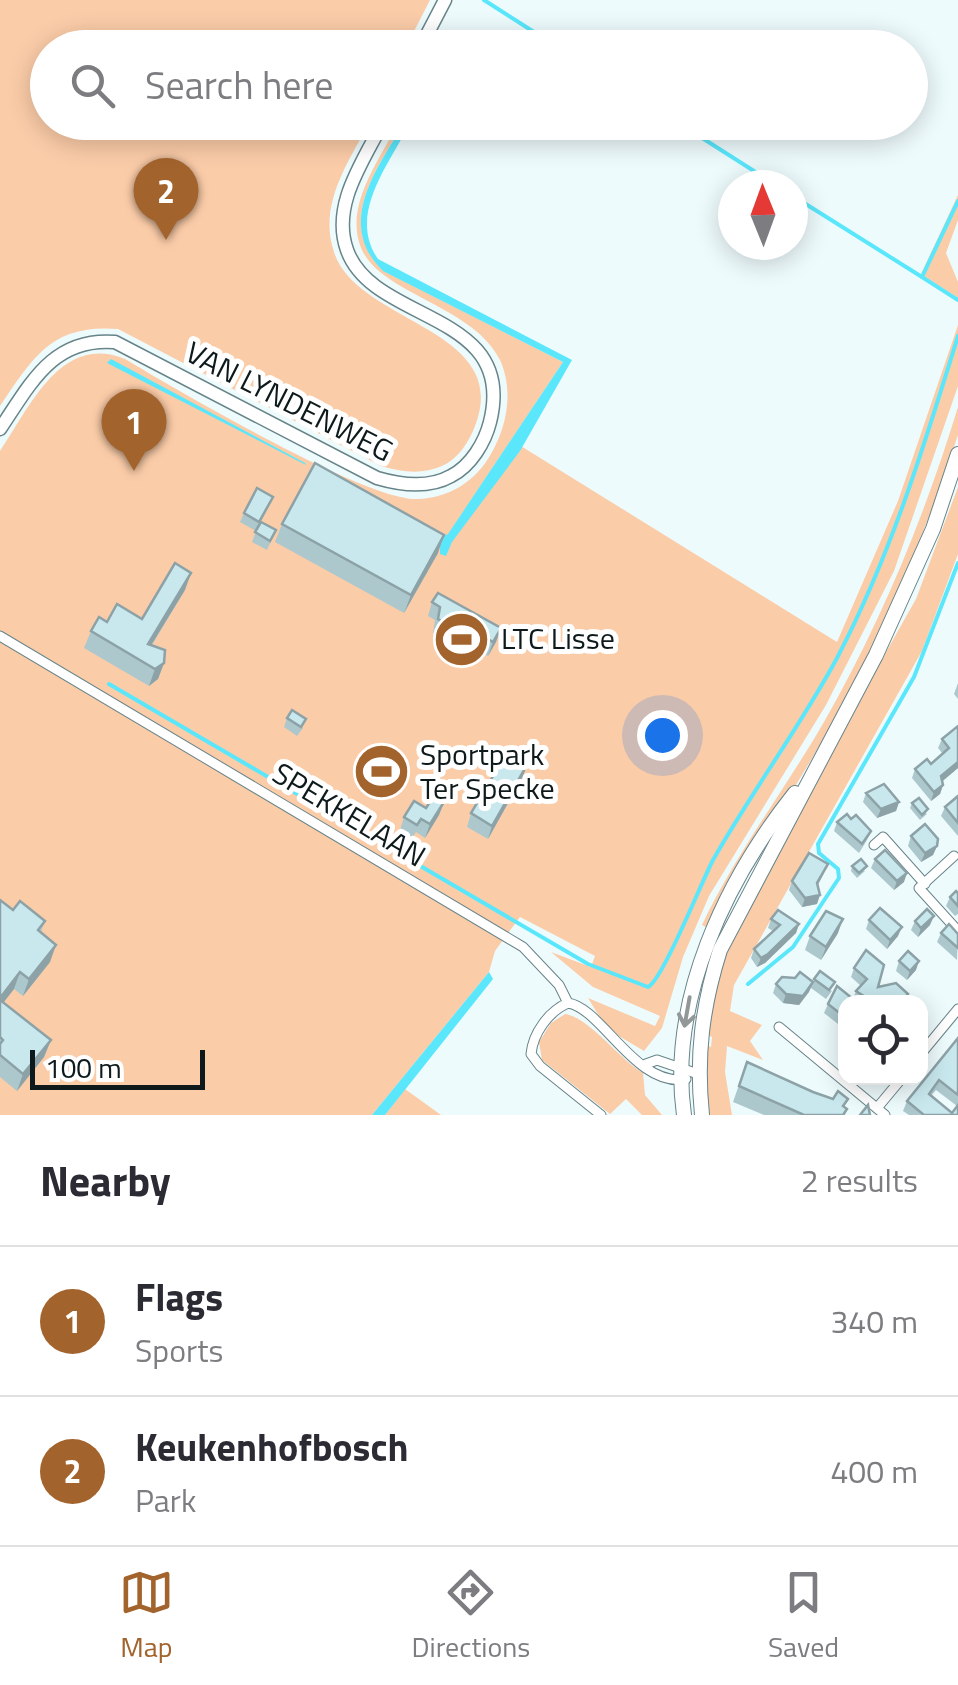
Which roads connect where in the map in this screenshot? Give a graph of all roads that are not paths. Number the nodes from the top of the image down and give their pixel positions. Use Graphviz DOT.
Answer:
graph roads {
  1 [pos="445,0"];
  2 [pos="429,30"];
  3 [pos="375,140"];
  4 [pos="0,429"];
  5 [pos="958,454"];
  6 [pos="0,636"];
  7 [pos="811,772"];
  8 [pos="874,845"];
  9 [pos="954,856"];
  10 [pos="924,884"];
  11 [pos="958,931"];
  12 [pos="568,1003"];
  13 [pos="958,1009"];
  14 [pos="778,1027"];
  15 [pos="928,1045"];
  16 [pos="646,1064"];
  17 [pos="681,1073"];
  18 [pos="698,1074"];
  19 [pos="898,1085"];
  20 [pos="881,1112"];
  21 [pos="601,1115"];
  22 [pos="684,1115"];
  23 [pos="702,1115"];
  1 -- 2 [label="street"];
  3 -- 4 [label="street, VAN LYNDENWEG"];
  5 -- 7 [label="main road"];
  6 -- 12 [label="street, SPEKKELAAN"];
  7 -- 17 [label="main road, one-way"];
  7 -- 18 [label="main road"];
  8 -- 10 [label="street"];
  9 -- 10 [label="street"];
  10 -- 11 [label="street"];
  12 -- 16 [label="street, SPEKKELAAN"];
  12 -- 21 [label="street"];
  13 -- 15 [label="street"];
  14 -- 20 [label="street"];
  16 -- 17 [label="street"];
  16 -- 17 [label="street, SPEKKELAAN"];
  17 -- 18 [label="street"];
  17 -- 22 [label="main road"];
  18 -- 23 [label="main road"];
  19 -- 20 [label="street"];
}
